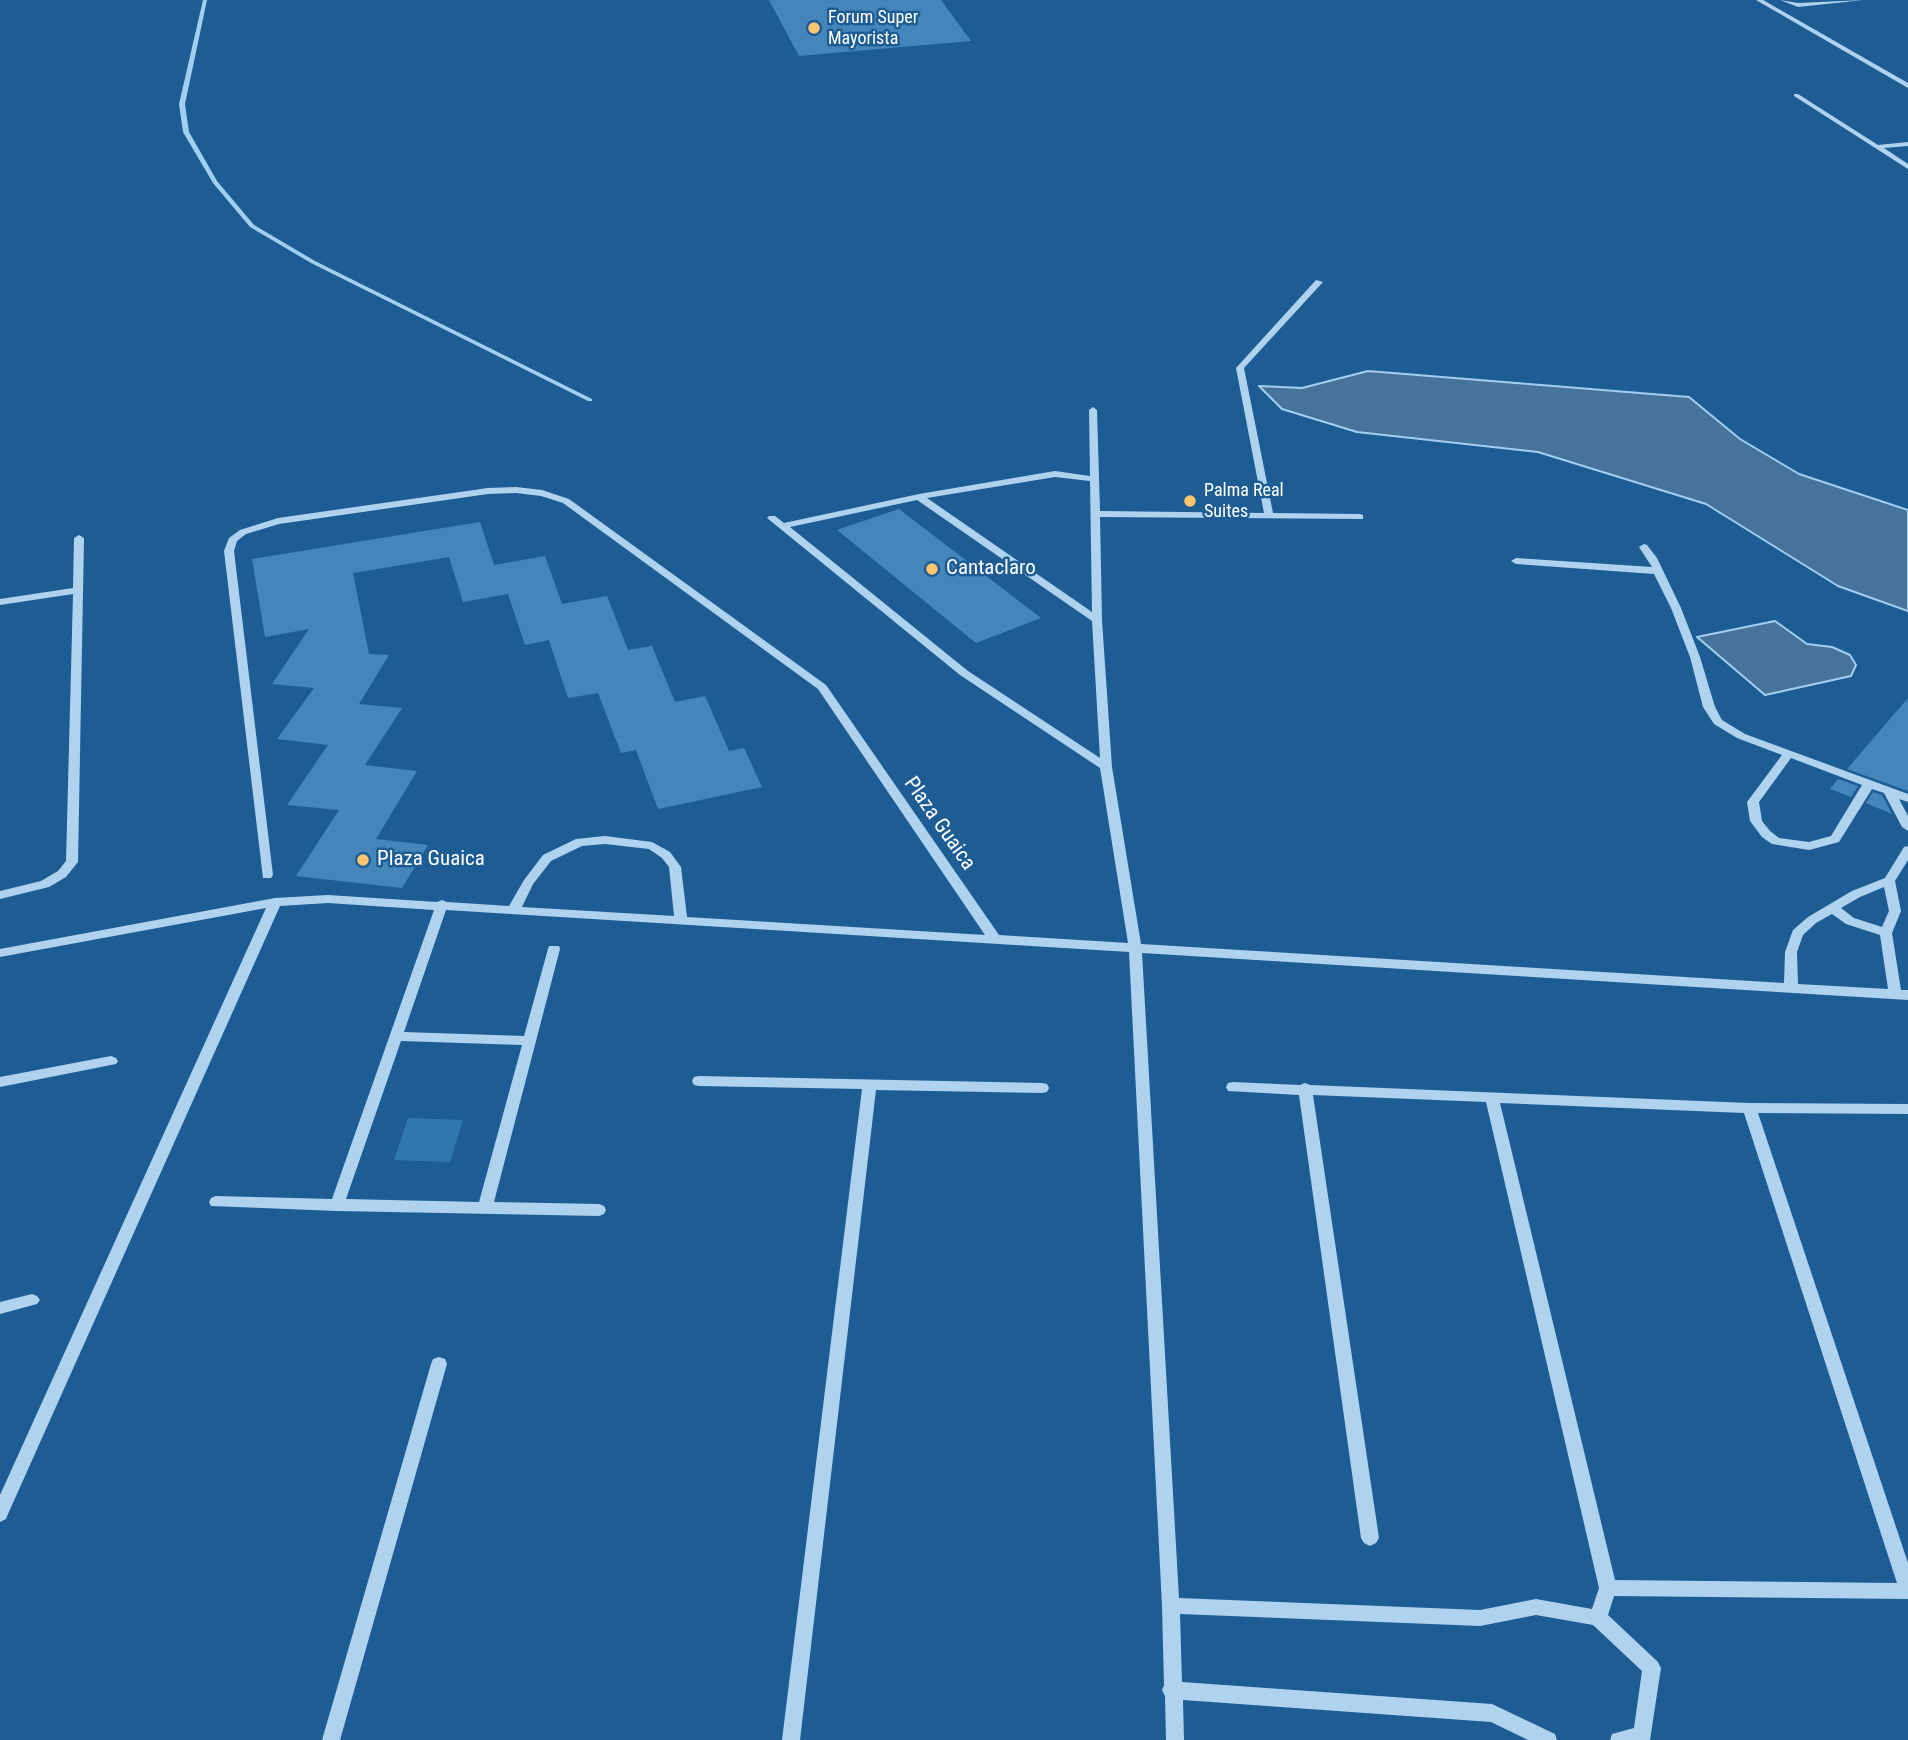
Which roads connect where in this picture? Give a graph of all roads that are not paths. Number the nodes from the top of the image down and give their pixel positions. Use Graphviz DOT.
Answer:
graph roads {
  1 [pos="1759,0"];
  2 [pos="1783,0"];
  3 [pos="1861,0"];
  4 [pos="1906,85"];
  5 [pos="1796,95"];
  6 [pos="1908,144"];
  7 [pos="1875,147"];
  8 [pos="1908,167"];
  9 [pos="1319,282"];
  10 [pos="1093,410"];
  11 [pos="1094,479"];
  12 [pos="919,497"];
  13 [pos="1094,514"];
  14 [pos="1269,516"];
  15 [pos="1360,516"];
  16 [pos="772,517"];
  17 [pos="782,526"];
  18 [pos="79,538"];
  19 [pos="1644,547"];
  20 [pos="1516,561"];
  21 [pos="1659,571"];
  22 [pos="78,590"];
  23 [pos="0,602"];
  24 [pos="1097,620"];
  25 [pos="1788,754"];
  26 [pos="1106,767"];
  27 [pos="1869,784"];
  28 [pos="1889,791"];
  29 [pos="1908,798"];
  30 [pos="1908,827"];
  31 [pos="1908,850"];
  32 [pos="267,875"];
  33 [pos="1889,881"];
  34 [pos="0,895"];
  35 [pos="275,902"];
  36 [pos="442,904"];
  37 [pos="1832,908"];
  38 [pos="514,909"];
  39 [pos="681,919"];
  40 [pos="1886,933"];
  41 [pos="994,938"];
  42 [pos="1135,947"];
  43 [pos="554,949"];
  44 [pos="0,953"];
  45 [pos="1791,987"];
  46 [pos="1901,994"];
  47 [pos="396,1035"];
  48 [pos="529,1041"];
  49 [pos="111,1061"];
  50 [pos="699,1081"];
  51 [pos="0,1082"];
  52 [pos="870,1084"];
  53 [pos="1233,1087"];
  54 [pos="1042,1088"];
  55 [pos="1305,1088"];
  56 [pos="1492,1097"];
  57 [pos="1749,1108"];
  58 [pos="1908,1109"];
  59 [pos="216,1202"];
  60 [pos="337,1205"];
  61 [pos="485,1208"];
  62 [pos="599,1210"];
  63 [pos="32,1300"];
  64 [pos="0,1308"];
  65 [pos="439,1364"];
  66 [pos="0,1514"];
  67 [pos="1370,1538"];
  68 [pos="1608,1587"];
  69 [pos="1908,1590"];
  70 [pos="1171,1606"];
  71 [pos="1598,1618"];
  72 [pos="1171,1690"];
  73 [pos="1643,1738"];
  74 [pos="331,1740"];
  75 [pos="791,1740"];
  76 [pos="1175,1740"];
  77 [pos="1548,1740"];
  78 [pos="1619,1740"];
  1 -- 4 [label="street"];
  2 -- 3 [label="street"];
  5 -- 7 [label="street"];
  6 -- 7 [label="street"];
  7 -- 8 [label="street"];
  9 -- 14 [label="street"];
  10 -- 11 [label="street"];
  11 -- 12 [label="street"];
  11 -- 13 [label="street"];
  12 -- 17 [label="street"];
  12 -- 24 [label="street"];
  13 -- 14 [label="street"];
  13 -- 24 [label="street"];
  14 -- 15 [label="street"];
  16 -- 17 [label="street"];
  17 -- 26 [label="street"];
  18 -- 22 [label="street"];
  19 -- 21 [label="street"];
  20 -- 21 [label="street"];
  21 -- 25 [label="street"];
  22 -- 23 [label="street"];
  22 -- 34 [label="street"];
  24 -- 26 [label="street"];
  25 -- 27 [label="street"];
  25 -- 27 [label="street"];
  26 -- 42 [label="street"];
  27 -- 28 [label="street"];
  28 -- 29 [label="street"];
  28 -- 30 [label="street"];
  31 -- 33 [label="street"];
  32 -- 41 [label="street, Plaza Guaica"];
  33 -- 37 [label="street"];
  33 -- 40 [label="street"];
  35 -- 36 [label="street"];
  35 -- 44 [label="street"];
  35 -- 66 [label="street"];
  36 -- 38 [label="street"];
  36 -- 47 [label="street"];
  37 -- 40 [label="street"];
  37 -- 45 [label="street"];
  38 -- 39 [label="street"];
  38 -- 39 [label="street"];
  39 -- 41 [label="street"];
  40 -- 46 [label="street"];
  41 -- 42 [label="street"];
  42 -- 45 [label="street"];
  42 -- 70 [label="street"];
  43 -- 48 [label="street"];
  45 -- 46 [label="street"];
  47 -- 48 [label="street"];
  47 -- 60 [label="street"];
  48 -- 61 [label="street"];
  49 -- 51 [label="street"];
  50 -- 52 [label="street"];
  52 -- 54 [label="street"];
  52 -- 75 [label="street"];
  53 -- 55 [label="street"];
  55 -- 56 [label="street"];
  55 -- 67 [label="street"];
  56 -- 57 [label="street"];
  56 -- 68 [label="street"];
  57 -- 58 [label="street"];
  57 -- 69 [label="street"];
  59 -- 60 [label="street"];
  60 -- 61 [label="street"];
  61 -- 62 [label="street"];
  63 -- 64 [label="street"];
  65 -- 74 [label="street"];
  68 -- 69 [label="street"];
  68 -- 71 [label="street"];
  70 -- 71 [label="street"];
  70 -- 72 [label="street"];
  71 -- 73 [label="street"];
  72 -- 76 [label="street"];
  72 -- 77 [label="street"];
  73 -- 78 [label="street"];
}
